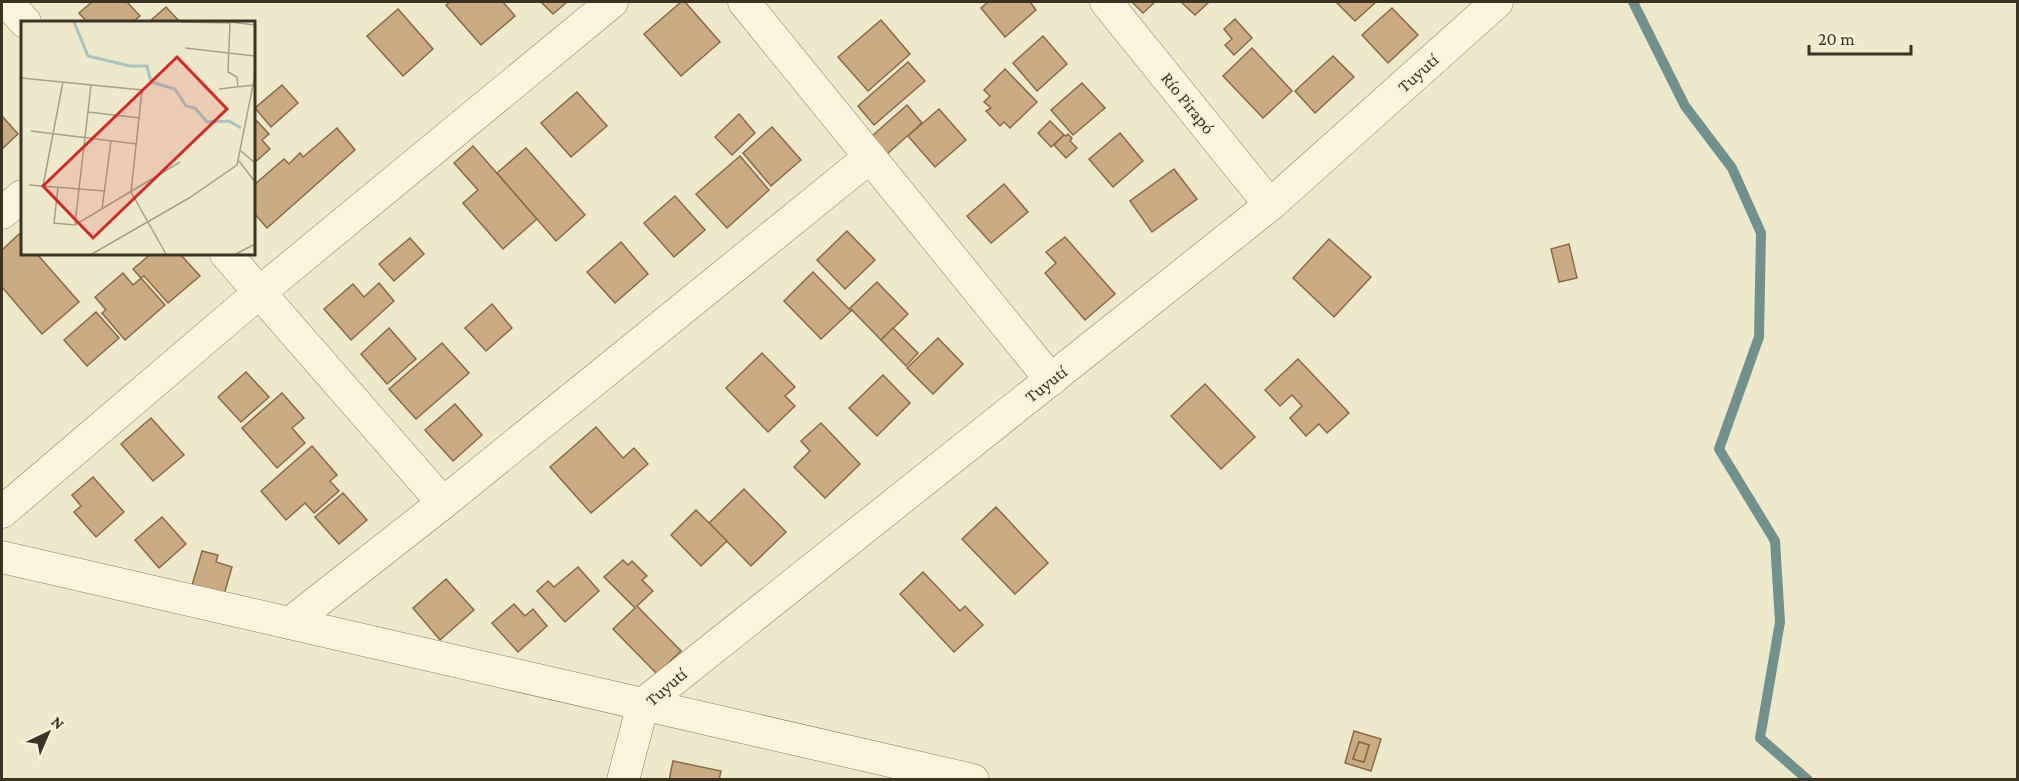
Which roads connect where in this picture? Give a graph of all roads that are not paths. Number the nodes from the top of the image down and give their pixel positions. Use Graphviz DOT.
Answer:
graph roads {
  1 [pos="7,2"];
  2 [pos="612,2"];
  3 [pos="744,2"];
  4 [pos="1106,2"];
  5 [pos="1497,2"];
  6 [pos="24,21"];
  7 [pos="870,157"];
  8 [pos="21,197"];
  9 [pos="1270,205"];
  10 [pos="2,213"];
  11 [pos="227,255"];
  12 [pos="260,292"];
  13 [pos="1051,380"];
  14 [pos="443,503"];
  15 [pos="2,512"];
  16 [pos="2,557"];
  17 [pos="290,623"];
  18 [pos="643,704"];
  19 [pos="623,780"];
  20 [pos="973,780"];
  1 -- 6 [label="street"];
  2 -- 12 [label="street"];
  3 -- 7 [label="street"];
  4 -- 9 [label="street, Río Pirapó"];
  5 -- 9 [label="street, Tuyutí"];
  7 -- 13 [label="street"];
  7 -- 14 [label="street"];
  8 -- 10 [label="street"];
  9 -- 13 [label="street, Tuyutí"];
  11 -- 12 [label="street"];
  12 -- 14 [label="street"];
  12 -- 15 [label="street"];
  13 -- 18 [label="street, Tuyutí"];
  14 -- 17 [label="street"];
  16 -- 17 [label="street"];
  17 -- 18 [label="street"];
  18 -- 19 [label="street, Tuyutí"];
  18 -- 20 [label="street"];
}
